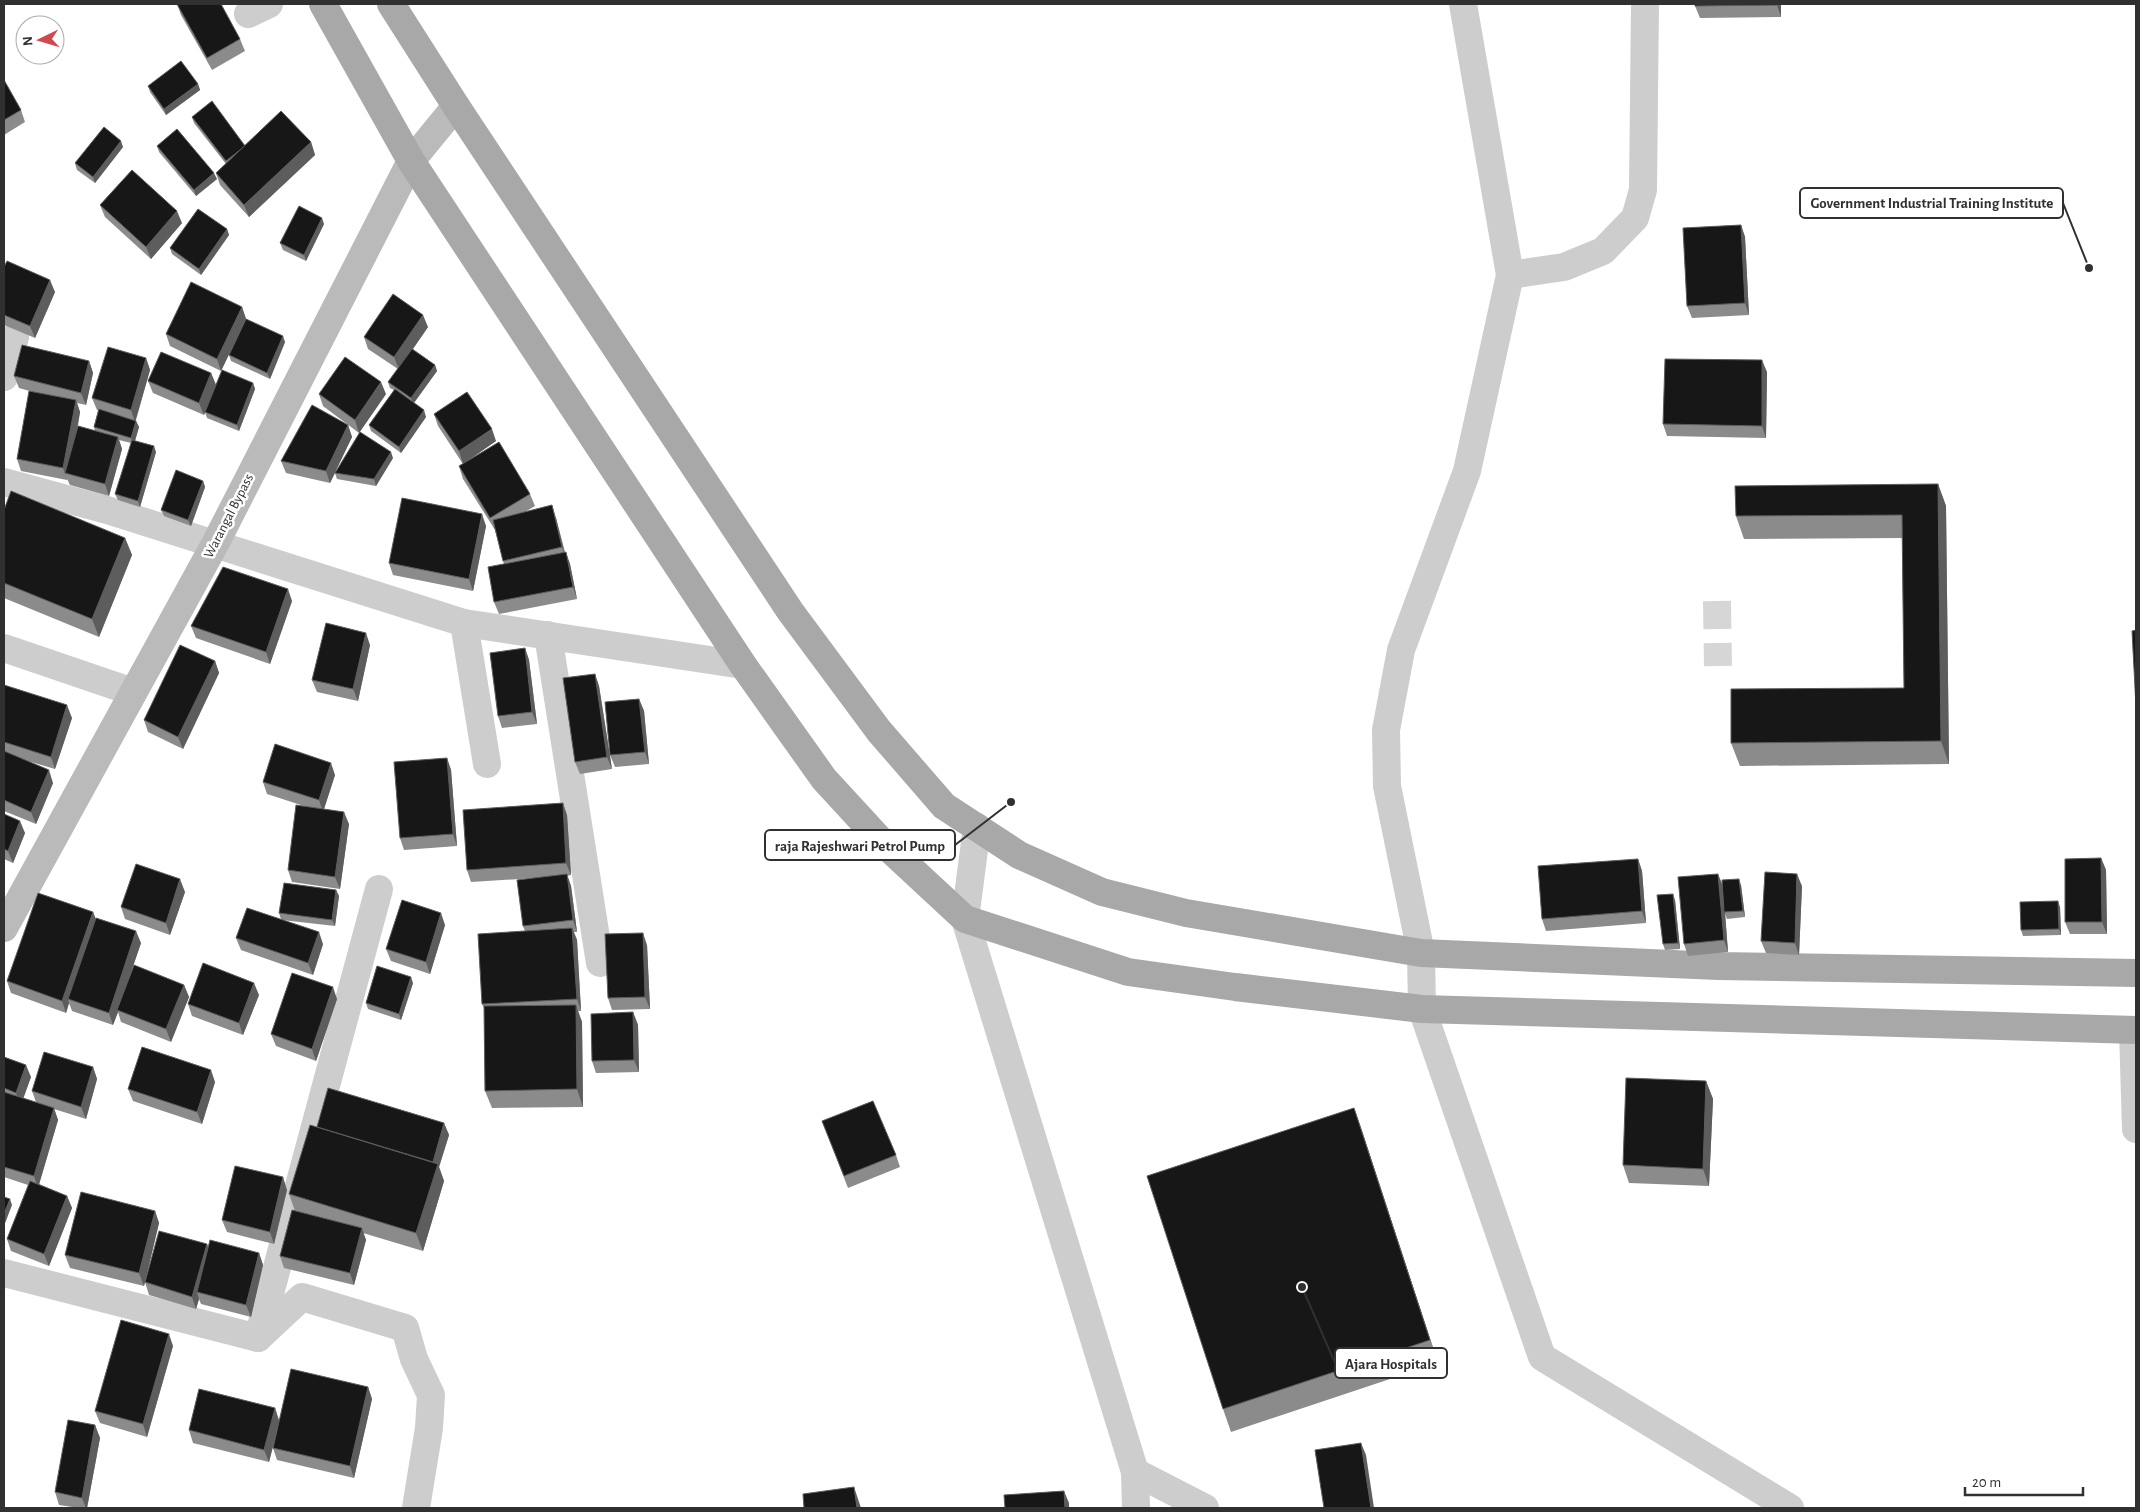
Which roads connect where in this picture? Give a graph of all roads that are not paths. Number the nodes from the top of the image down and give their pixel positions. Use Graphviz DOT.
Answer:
graph roads {
  1 [pos="322,4"];
  2 [pos="391,4"];
  3 [pos="1463,4"];
  4 [pos="1645,4"];
  5 [pos="456,106"];
  6 [pos="411,161"];
  7 [pos="1510,275"];
  8 [pos="15,337"];
  9 [pos="4,377"];
  10 [pos="4,482"];
  11 [pos="215,544"];
  12 [pos="464,623"];
  13 [pos="548,635"];
  14 [pos="4,648"];
  15 [pos="743,665"];
  16 [pos="133,692"];
  17 [pos="487,764"];
  18 [pos="977,827"];
  19 [pos="379,889"];
  20 [pos="965,919"];
  21 [pos="4,928"];
  22 [pos="1421,953"];
  23 [pos="600,963"];
  24 [pos="2136,973"];
  25 [pos="1422,1009"];
  26 [pos="2135,1030"];
  27 [pos="2136,1129"];
  28 [pos="4,1273"];
  29 [pos="258,1338"];
  30 [pos="1136,1472"];
  31 [pos="416,1508"];
  32 [pos="1136,1508"];
  33 [pos="1205,1508"];
  34 [pos="1790,1508"];
  1 -- 6 [label="main road"];
  2 -- 5 [label="main road"];
  3 -- 7 [label="street"];
  4 -- 7 [label="street"];
  5 -- 6 [label="main road, Warangal Bypass"];
  5 -- 18 [label="main road"];
  6 -- 11 [label="main road, Warangal Bypass"];
  6 -- 15 [label="main road"];
  7 -- 22 [label="street"];
  8 -- 9 [label="street"];
  10 -- 11 [label="street"];
  11 -- 12 [label="street"];
  11 -- 16 [label="main road, Warangal Bypass"];
  12 -- 13 [label="street"];
  12 -- 17 [label="street"];
  13 -- 15 [label="street"];
  13 -- 23 [label="street"];
  14 -- 16 [label="street"];
  15 -- 20 [label="main road"];
  16 -- 21 [label="main road, Warangal Bypass"];
  18 -- 20 [label="street"];
  18 -- 22 [label="main road"];
  19 -- 29 [label="street"];
  20 -- 25 [label="main road"];
  20 -- 30 [label="street"];
  22 -- 24 [label="main road"];
  22 -- 25 [label="street"];
  25 -- 26 [label="main road"];
  25 -- 34 [label="street"];
  26 -- 27 [label="street"];
  28 -- 29 [label="street"];
  29 -- 31 [label="street"];
  30 -- 32 [label="street"];
  30 -- 33 [label="street"];
}
